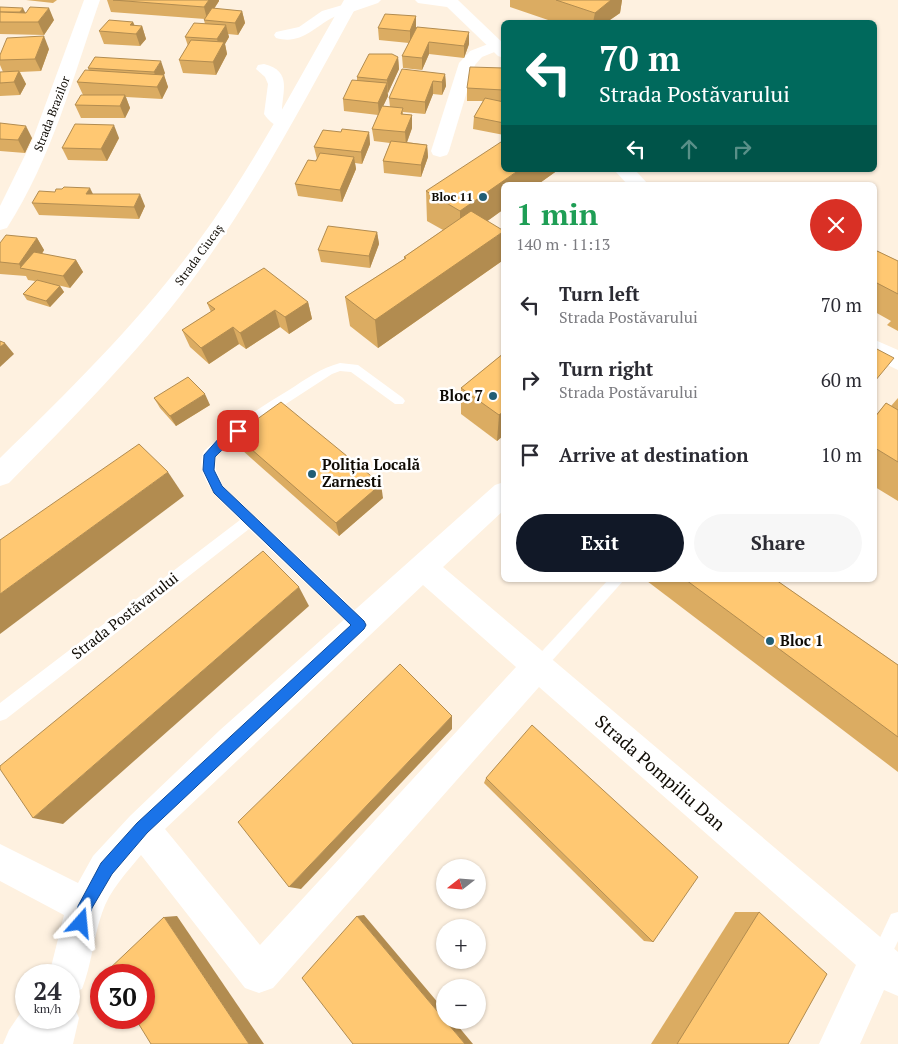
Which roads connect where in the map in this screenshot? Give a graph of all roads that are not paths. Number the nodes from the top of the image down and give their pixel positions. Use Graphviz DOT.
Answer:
graph roads {
  1 [pos="92,0"];
  2 [pos="372,0"];
  3 [pos="423,0"];
  4 [pos="442,1"];
  5 [pos="349,5"];
  6 [pos="282,35"];
  7 [pos="500,50"];
  8 [pos="264,68"];
  9 [pos="283,122"];
  10 [pos="440,152"];
  11 [pos="626,172"];
  12 [pos="636,182"];
  13 [pos="0,223"];
  14 [pos="877,350"];
  15 [pos="898,361"];
  16 [pos="400,401"];
  17 [pos="0,475"];
  18 [pos="501,496"];
  19 [pos="250,520"];
  20 [pos="424,567"];
  21 [pos="615,582"];
  22 [pos="360,625"];
  23 [pos="537,667"];
  24 [pos="0,712"];
  25 [pos="142,828"];
  26 [pos="0,862"];
  27 [pos="85,906"];
  28 [pos="898,921"];
  29 [pos="71,964"];
  30 [pos="888,969"];
  31 [pos="33,1029"];
  32 [pos="57,1029"];
  33 [pos="23,1044"];
  34 [pos="54,1044"];
  35 [pos="839,1044"];
  1 -- 13 [label="street, Strada Brazilor"];
  2 -- 5 [label="street"];
  3 -- 4 [label="street"];
  4 -- 7 [label="street"];
  5 -- 6 [label="street"];
  5 -- 9 [label="street, Strada Ciucaș"];
  7 -- 10 [label="street"];
  8 -- 9 [label="street"];
  9 -- 17 [label="street, Strada Ciucaș"];
  11 -- 12 [label="street"];
  14 -- 15 [label="street"];
  16 -- 19 [label="lane"];
  18 -- 20 [label="street"];
  19 -- 22 [label="lane"];
  19 -- 24 [label="lane, Strada Postăvarului"];
  20 -- 22 [label="street"];
  20 -- 23 [label="street, Strada Pompiliu Dan"];
  21 -- 23 [label="lane"];
  22 -- 25 [label="street"];
  23 -- 25 [label="street"];
  23 -- 30 [label="street, Strada Pompiliu Dan"];
  25 -- 27 [label="street"];
  26 -- 27 [label="street"];
  27 -- 29 [label="street"];
  28 -- 30 [label="lane"];
  30 -- 35 [label="street"];
  31 -- 33 [label="street"];
  32 -- 34 [label="street"];
}
